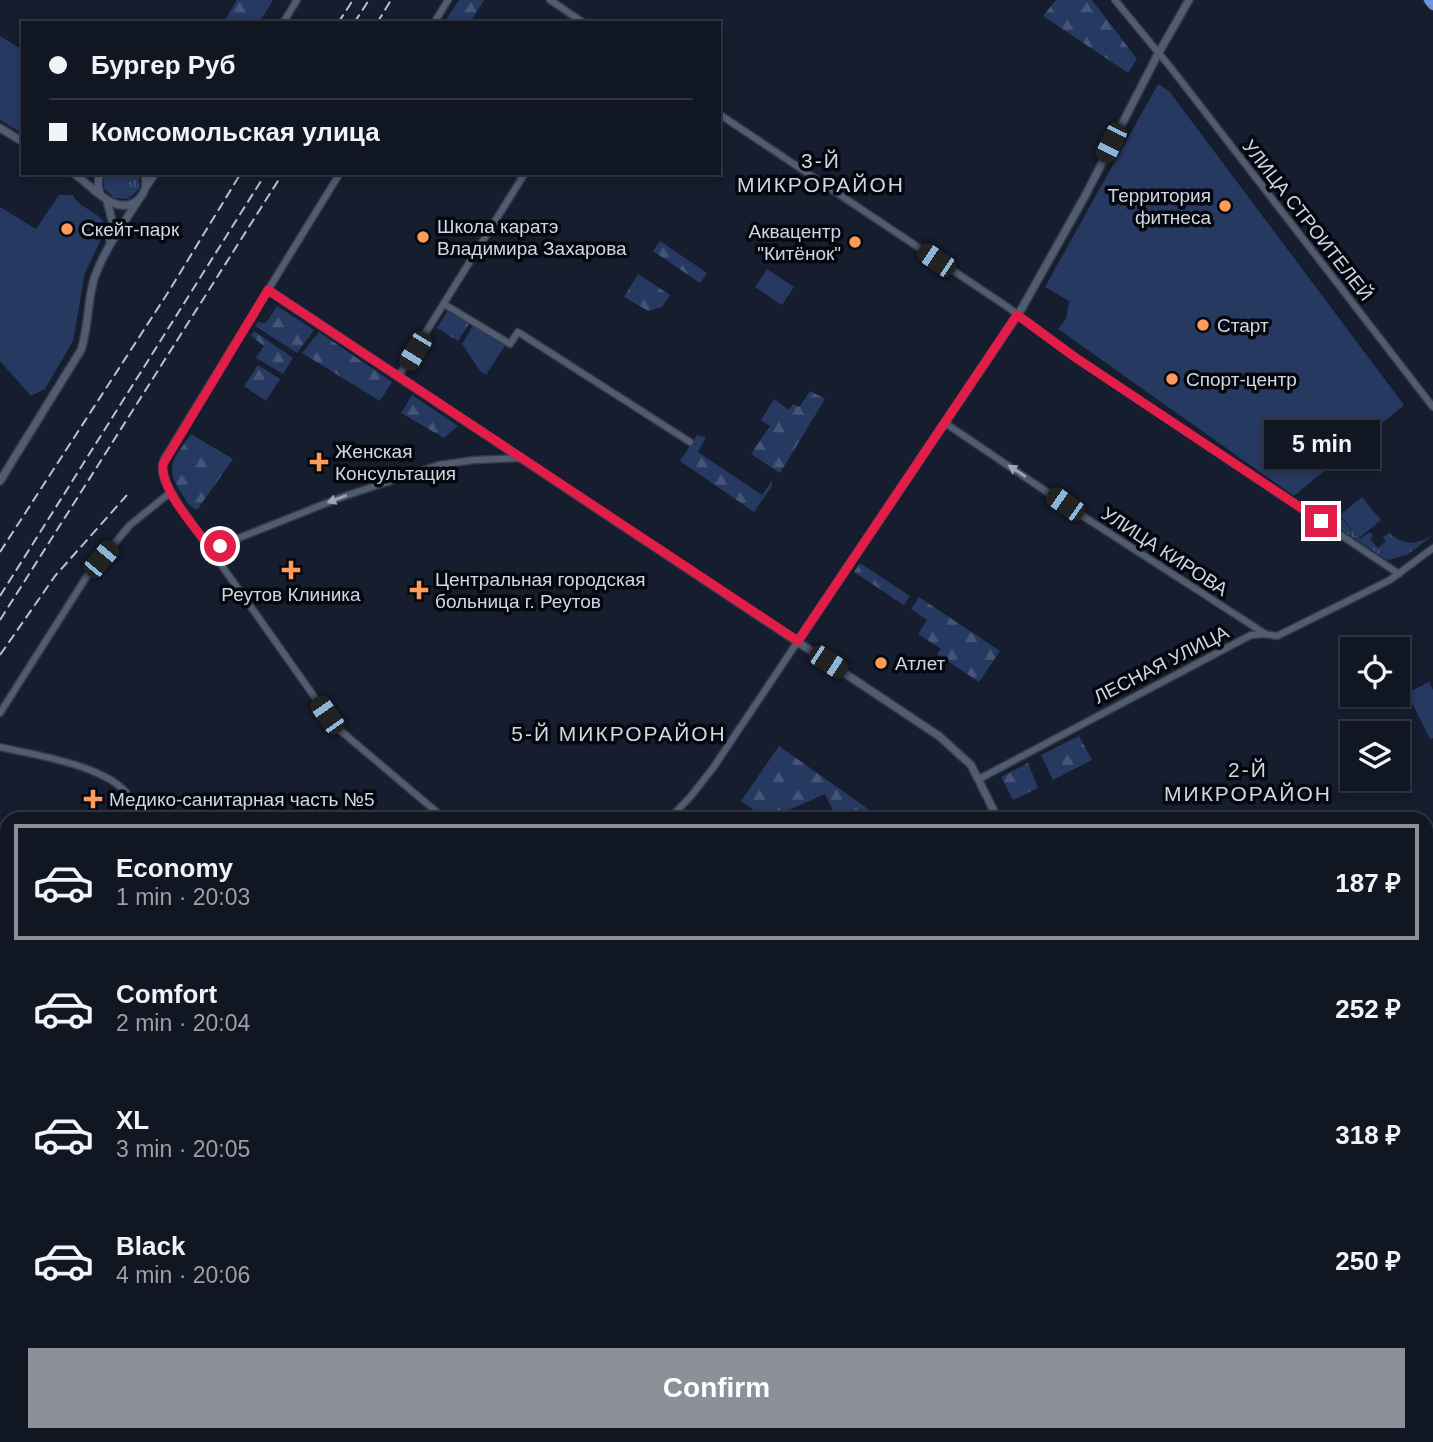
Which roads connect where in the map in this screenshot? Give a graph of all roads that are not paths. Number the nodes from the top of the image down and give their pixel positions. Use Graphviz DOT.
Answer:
graph roads {
  1 [pos="297,0"];
  2 [pos="448,0"];
  3 [pos="550,0"];
  4 [pos="1115,0"];
  5 [pos="1189,0"];
  6 [pos="1429,0"];
  7 [pos="1433,5"];
  8 [pos="284,21"];
  9 [pos="435,21"];
  10 [pos="581,21"];
  11 [pos="1158,54"];
  12 [pos="721,115"];
  13 [pos="0,128"];
  14 [pos="21,141"];
  15 [pos="76,175"];
  16 [pos="97,175"];
  17 [pos="99,175"];
  18 [pos="145,175"];
  19 [pos="155,175"];
  20 [pos="339,175"];
  21 [pos="524,175"];
  22 [pos="82,179"];
  23 [pos="143,194"];
  24 [pos="105,198"];
  25 [pos="105,254"];
  26 [pos="268,290"];
  27 [pos="444,304"];
  28 [pos="1017,315"];
  29 [pos="398,377"];
  30 [pos="1433,407"];
  31 [pos="945,423"];
  32 [pos="690,442"];
  33 [pos="522,458"];
  34 [pos="0,481"];
  35 [pos="171,492"];
  36 [pos="1433,548"];
  37 [pos="211,549"];
  38 [pos="1399,574"];
  39 [pos="1265,634"];
  40 [pos="798,641"];
  41 [pos="0,713"];
  42 [pos="0,747"];
  43 [pos="979,779"];
  44 [pos="135,812"];
  45 [pos="437,812"];
  46 [pos="676,812"];
  47 [pos="995,812"];
  1 -- 8 [label="street"];
  2 -- 9 [label="street"];
  3 -- 10 [label="street"];
  4 -- 11 [label="street, УЛИЦА СТРОИТЕЛЕЙ"];
  5 -- 11 [label="street"];
  6 -- 7 [label="highway"];
  11 -- 28 [label="street"];
  11 -- 30 [label="street, УЛИЦА СТРОИТЕЛЕЙ"];
  12 -- 28 [label="street"];
  13 -- 14 [label="street"];
  15 -- 22 [label="street"];
  16 -- 22 [label="street"];
  17 -- 24 [label="street"];
  18 -- 23 [label="street"];
  19 -- 23 [label="street"];
  20 -- 26 [label="street"];
  21 -- 27 [label="street"];
  22 -- 24 [label="street"];
  23 -- 24 [label="street"];
  23 -- 25 [label="street"];
  24 -- 25 [label="street"];
  25 -- 34 [label="street"];
  26 -- 29 [label="street"];
  26 -- 35 [label="street"];
  27 -- 29 [label="street"];
  27 -- 32 [label="street"];
  28 -- 31 [label="street"];
  28 -- 38 [label="street"];
  29 -- 33 [label="street"];
  39 -- 31 [label="street, УЛИЦА КИРОВА, one-way"];
  31 -- 40 [label="street"];
  33 -- 37 [label="street, one-way"];
  33 -- 40 [label="street"];
  35 -- 37 [label="street"];
  35 -- 41 [label="street"];
  36 -- 38 [label="street, ЛЕСНАЯ УЛИЦА"];
  37 -- 45 [label="street"];
  38 -- 39 [label="street, ЛЕСНАЯ УЛИЦА"];
  39 -- 43 [label="street, ЛЕСНАЯ УЛИЦА"];
  40 -- 43 [label="street"];
  40 -- 46 [label="street"];
  42 -- 44 [label="street"];
  43 -- 47 [label="street"];
}
